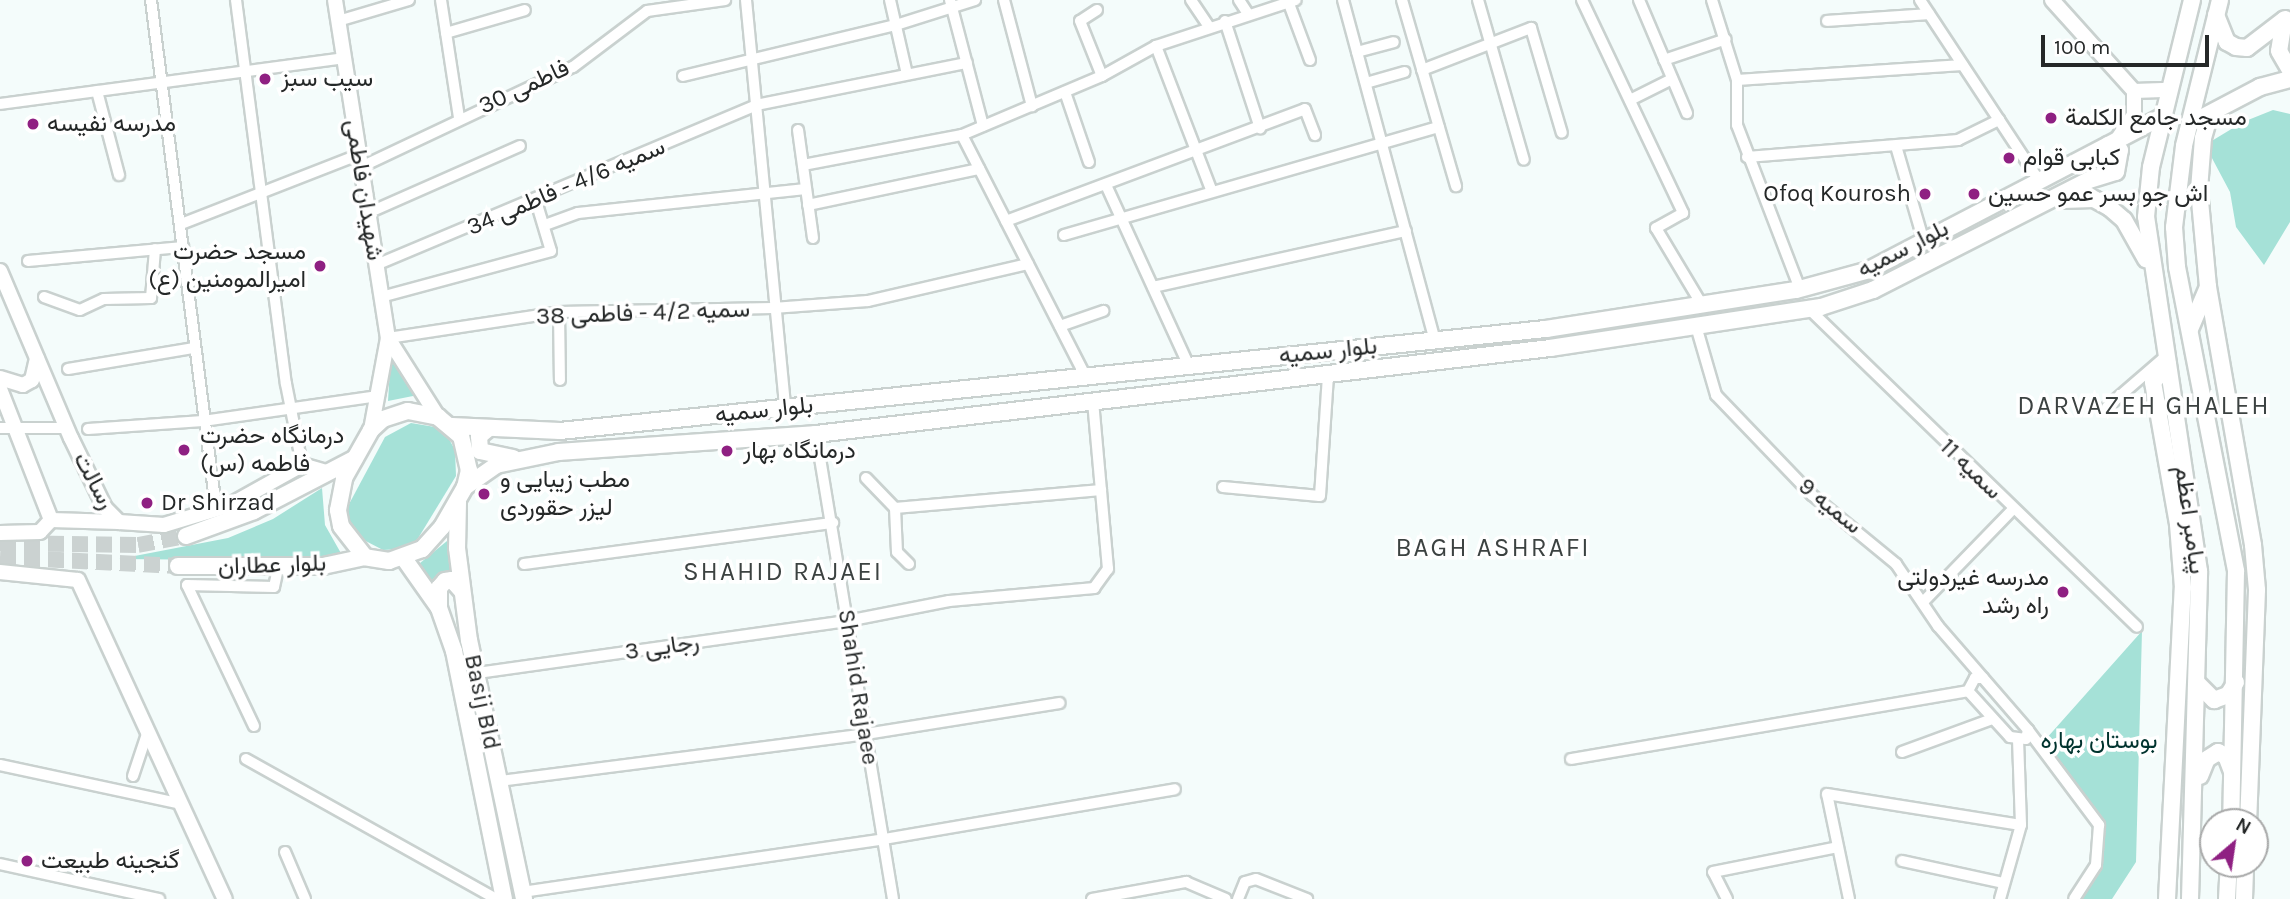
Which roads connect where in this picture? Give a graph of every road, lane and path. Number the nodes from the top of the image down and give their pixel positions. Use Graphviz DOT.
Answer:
graph roads {
  1 [pos="150,0"];
  2 [pos="236,0"];
  3 [pos="335,0"];
  4 [pos="409,0"];
  5 [pos="441,0"];
  6 [pos="725,0"];
  7 [pos="746,0"];
  8 [pos="890,0"];
  9 [pos="975,0"];
  10 [pos="1004,0"];
  11 [pos="1191,0"];
  12 [pos="1239,0"];
  13 [pos="1343,0"];
  14 [pos="1402,0"];
  15 [pos="1478,0"];
  16 [pos="1583,0"];
  17 [pos="1639,0"];
  18 [pos="1712,0"];
  19 [pos="1920,0"];
  20 [pos="2052,0"];
  21 [pos="2192,0"];
  22 [pos="1292,1"];
  23 [pos="691,3"];
  24 [pos="951,4"];
  25 [pos="2218,7"];
  26 [pos="525,10"];
  27 [pos="1097,10"];
  28 [pos="1248,14"];
  29 [pos="1929,15"];
  30 [pos="2287,16"];
  31 [pos="338,21"];
  32 [pos="1225,21"];
  33 [pos="1827,21"];
  34 [pos="896,25"];
  35 [pos="1209,27"];
  36 [pos="446,33"];
  37 [pos="1726,39"];
  38 [pos="1394,42"];
  39 [pos="1490,44"];
  40 [pos="1156,46"];
  41 [pos="1357,52"];
  42 [pos="344,58"];
  43 [pos="752,60"];
  44 [pos="1310,60"];
  45 [pos="1664,60"];
  46 [pos="967,63"];
  47 [pos="1963,65"];
  48 [pos="1422,70"];
  49 [pos="2290,70"];
  50 [pos="246,71"];
  51 [pos="1404,72"];
  52 [pos="907,74"];
  53 [pos="683,76"];
  54 [pos="1102,76"];
  55 [pos="1672,79"];
  56 [pos="2290,79"];
  57 [pos="1737,80"];
  58 [pos="161,82"];
  59 [pos="1366,83"];
  60 [pos="2170,90"];
  61 [pos="97,91"];
  62 [pos="2134,91"];
  63 [pos="1065,92"];
  64 [pos="1630,100"];
  65 [pos="0,104"];
  66 [pos="756,104"];
  67 [pos="1032,106"];
  68 [pos="1687,113"];
  69 [pos="2210,114"];
  70 [pos="2164,116"];
  71 [pos="459,118"];
  72 [pos="1999,120"];
  73 [pos="984,127"];
  74 [pos="1439,127"];
  75 [pos="1260,128"];
  76 [pos="2188,128"];
  77 [pos="798,130"];
  78 [pos="1562,133"];
  79 [pos="962,135"];
  80 [pos="1315,135"];
  81 [pos="1382,141"];
  82 [pos="2112,143"];
  83 [pos="520,146"];
  84 [pos="1896,146"];
  85 [pos="2183,146"];
  86 [pos="1197,153"];
  87 [pos="1747,157"];
  88 [pos="1524,160"];
  89 [pos="360,161"];
  90 [pos="1089,162"];
  91 [pos="803,165"];
  92 [pos="979,169"];
  93 [pos="120,175"];
  94 [pos="2038,179"];
  95 [pos="1106,185"];
  96 [pos="1456,186"];
  97 [pos="806,189"];
  98 [pos="1211,189"];
  99 [pos="2199,190"];
  100 [pos="262,191"];
  101 [pos="763,195"];
  102 [pos="536,201"];
  103 [pos="2050,202"];
  104 [pos="808,205"];
  105 [pos="368,213"];
  106 [pos="1121,217"];
  107 [pos="1006,221"];
  108 [pos="181,224"];
  109 [pos="545,225"];
  110 [pos="1406,231"];
  111 [pos="1064,235"];
  112 [pos="813,238"];
  113 [pos="1923,239"];
  114 [pos="183,247"];
  115 [pos="155,249"];
  116 [pos="28,261"];
  117 [pos="1028,264"];
  118 [pos="376,265"];
  119 [pos="0,271"];
  120 [pos="2153,280"];
  121 [pos="1153,287"];
  122 [pos="2208,287"];
  123 [pos="1800,289"];
  124 [pos="44,297"];
  125 [pos="381,297"];
  126 [pos="1702,305"];
  127 [pos="773,308"];
  128 [pos="1808,308"];
  129 [pos="1103,311"];
  130 [pos="559,312"];
  131 [pos="1060,326"];
  132 [pos="1696,326"];
  133 [pos="2190,329"];
  134 [pos="388,338"];
  135 [pos="1436,340"];
  136 [pos="194,348"];
  137 [pos="37,359"];
  138 [pos="2167,360"];
  139 [pos="1189,366"];
  140 [pos="68,369"];
  141 [pos="1085,375"];
  142 [pos="1328,375"];
  143 [pos="0,378"];
  144 [pos="560,380"];
  145 [pos="0,388"];
  146 [pos="378,396"];
  147 [pos="1093,401"];
  148 [pos="2107,407"];
  149 [pos="785,408"];
  150 [pos="291,410"];
  151 [pos="203,421"];
  152 [pos="445,421"];
  153 [pos="17,427"];
  154 [pos="0,428"];
  155 [pos="67,428"];
  156 [pos="489,428"];
  157 [pos="88,429"];
  158 [pos="372,430"];
  159 [pos="816,434"];
  160 [pos="354,459"];
  161 [pos="516,459"];
  162 [pos="302,465"];
  163 [pos="327,472"];
  164 [pos="866,478"];
  165 [pos="1223,487"];
  166 [pos="1101,491"];
  167 [pos="462,494"];
  168 [pos="895,508"];
  169 [pos="216,509"];
  170 [pos="2013,509"];
  171 [pos="51,520"];
  172 [pos="119,522"];
  173 [pos="833,523"];
  174 [pos="0,533"];
  175 [pos="186,536"];
  176 [pos="365,557"];
  177 [pos="403,557"];
  178 [pos="909,564"];
  179 [pos="524,565"];
  180 [pos="178,566"];
  181 [pos="278,568"];
  182 [pos="0,572"];
  183 [pos="462,591"];
  184 [pos="1923,603"];
  185 [pos="439,608"];
  186 [pos="847,621"];
  187 [pos="2137,627"];
  188 [pos="477,673"];
  189 [pos="1983,678"];
  190 [pos="2236,682"];
  191 [pos="2198,684"];
  192 [pos="1968,691"];
  193 [pos="1060,703"];
  194 [pos="1992,719"];
  195 [pos="254,726"];
  196 [pos="2028,730"];
  197 [pos="147,734"];
  198 [pos="866,734"];
  199 [pos="2018,740"];
  200 [pos="1902,752"];
  201 [pos="246,759"];
  202 [pos="1571,759"];
  203 [pos="0,765"];
  204 [pos="133,776"];
  205 [pos="2234,778"];
  206 [pos="500,781"];
  207 [pos="1175,789"];
  208 [pos="2196,791"];
  209 [pos="181,804"];
  210 [pos="2232,808"];
  211 [pos="2249,808"];
  212 [pos="2021,825"];
  213 [pos="884,839"];
  214 [pos="1838,847"];
  215 [pos="285,852"];
  216 [pos="1902,861"];
  217 [pos="0,864"];
  218 [pos="2228,878"];
  219 [pos="2245,878"];
  220 [pos="2004,883"];
  221 [pos="523,896"];
  222 [pos="159,899"];
  223 [pos="225,899"];
  224 [pos="305,899"];
  225 [pos="496,899"];
  226 [pos="504,899"];
  227 [pos="894,899"];
  228 [pos="1092,899"];
  229 [pos="1226,899"];
  230 [pos="1238,899"];
  231 [pos="1307,899"];
  232 [pos="1727,899"];
  233 [pos="1849,899"];
  234 [pos="2000,899"];
  235 [pos="2074,899"];
  236 [pos="2167,899"];
  237 [pos="2190,899"];
  238 [pos="2227,899"];
  239 [pos="2244,899"];
  1 -- 58 [label="street"];
  2 -- 50 [label="street"];
  3 -- 31 [label="street, شهیدان فاطمی"];
  4 -- 31 [label="street"];
  5 -- 36 [label="street"];
  6 -- 23 [label="street, فاطمی 30"];
  7 -- 43 [label="street"];
  8 -- 34 [label="street"];
  9 -- 24 [label="street"];
  10 -- 67 [label="street"];
  11 -- 35 [label="street"];
  12 -- 28 [label="street"];
  13 -- 41 [label="street"];
  14 -- 48 [label="street"];
  15 -- 39 [label="street"];
  16 -- 64 [label="street"];
  17 -- 45 [label="street"];
  18 -- 37 [label="street"];
  19 -- 29 [label="street"];
  20 -- 62 [label="street"];
  21 -- 60 [label="main road, پیامبر اعظم"];
  22 -- 28 [label="street"];
  22 -- 44 [label="street"];
  23 -- 71 [label="street, فاطمی 30"];
  24 -- 34 [label="street"];
  24 -- 46 [label="street"];
  25 -- 30 [label="main road"];
  25 -- 76 [label="main road, پیامبر اعظم"];
  26 -- 36 [label="street"];
  27 -- 54 [label="street"];
  28 -- 32 [label="street"];
  29 -- 33 [label="street"];
  29 -- 47 [label="street"];
  30 -- 49 [label="main road"];
  31 -- 42 [label="street, شهیدان فاطمی"];
  32 -- 35 [label="street"];
  32 -- 75 [label="street"];
  34 -- 43 [label="street"];
  34 -- 52 [label="street"];
  35 -- 40 [label="street"];
  36 -- 71 [label="street"];
  37 -- 45 [label="street"];
  37 -- 57 [label="street"];
  38 -- 41 [label="street"];
  39 -- 48 [label="street"];
  39 -- 78 [label="street"];
  39 -- 88 [label="street"];
  40 -- 54 [label="street"];
  40 -- 86 [label="street"];
  41 -- 59 [label="street"];
  42 -- 50 [label="street"];
  42 -- 89 [label="street, شهیدان فاطمی"];
  43 -- 53 [label="street"];
  43 -- 66 [label="street"];
  45 -- 55 [label="street"];
  46 -- 52 [label="street, سمیه 4/6 - فاطمی 34"];
  46 -- 73 [label="street"];
  47 -- 57 [label="street"];
  47 -- 72 [label="street"];
  48 -- 74 [label="street"];
  50 -- 58 [label="street"];
  50 -- 100 [label="street"];
  51 -- 59 [label="street"];
  52 -- 66 [label="street, سمیه 4/6 - فاطمی 34"];
  54 -- 63 [label="street"];
  55 -- 64 [label="street"];
  55 -- 68 [label="street"];
  56 -- 69 [label="main road"];
  57 -- 87 [label="street"];
  58 -- 61 [label="street"];
  58 -- 108 [label="street"];
  59 -- 81 [label="street"];
  60 -- 62 [label="street"];
  60 -- 70 [label="main road, پیامبر اعظم"];
  61 -- 65 [label="street"];
  61 -- 93 [label="street"];
  62 -- 82 [label="street"];
  63 -- 67 [label="street"];
  63 -- 90 [label="street"];
  64 -- 126 [label="street"];
  66 -- 101 [label="street"];
  66 -- 102 [label="street, سمیه 4/6 - فاطمی 34"];
  67 -- 73 [label="street"];
  69 -- 76 [label="main road"];
  69 -- 99 [label="main road"];
  70 -- 82 [label="main road, بلوار سمیه"];
  70 -- 120 [label="main road, پیامبر اعظم"];
  71 -- 89 [label="street, فاطمی 30"];
  72 -- 84 [label="street"];
  72 -- 94 [label="street"];
  73 -- 79 [label="street"];
  74 -- 81 [label="street"];
  74 -- 96 [label="street"];
  75 -- 80 [label="street"];
  75 -- 86 [label="street"];
  76 -- 85 [label="main road, پیامبر اعظم"];
  77 -- 91 [label="street"];
  79 -- 91 [label="street"];
  79 -- 92 [label="street"];
  81 -- 98 [label="street"];
  81 -- 110 [label="street"];
  82 -- 94 [label="main road, بلوار سمیه"];
  82 -- 103 [label="main road, بلوار سمیه"];
  83 -- 105 [label="street"];
  84 -- 87 [label="street"];
  84 -- 113 [label="street"];
  85 -- 99 [label="main road"];
  85 -- 133 [label="main road, پیامبر اعظم"];
  86 -- 95 [label="street"];
  86 -- 98 [label="street"];
  87 -- 123 [label="street"];
  89 -- 100 [label="street, فاطمی 30"];
  89 -- 105 [label="street, شهیدان فاطمی"];
  91 -- 97 [label="street"];
  92 -- 104 [label="street"];
  92 -- 107 [label="street"];
  94 -- 113 [label="main road, بلوار سمیه"];
  95 -- 106 [label="street"];
  95 -- 107 [label="street"];
  97 -- 101 [label="street"];
  97 -- 104 [label="street"];
  98 -- 106 [label="street"];
  99 -- 122 [label="main road"];
  100 -- 108 [label="street, فاطمی 30"];
  100 -- 150 [label="street"];
  101 -- 109 [label="street"];
  101 -- 127 [label="street"];
  102 -- 109 [label="street"];
  102 -- 118 [label="street, سمیه 4/6 - فاطمی 34"];
  103 -- 120 [label="main road"];
  103 -- 128 [label="main road, بلوار سمیه"];
  104 -- 112 [label="street"];
  105 -- 118 [label="street, شهیدان فاطمی"];
  106 -- 111 [label="street"];
  106 -- 121 [label="street"];
  107 -- 117 [label="street"];
  108 -- 114 [label="street"];
  109 -- 125 [label="street"];
  110 -- 121 [label="street"];
  110 -- 135 [label="street"];
  113 -- 123 [label="main road, بلوار سمیه"];
  114 -- 115 [label="street"];
  114 -- 136 [label="street"];
  115 -- 116 [label="street"];
  115 -- 124 [label="street"];
  117 -- 127 [label="street, سمیه 4/2 - فاطمی 38"];
  117 -- 131 [label="street"];
  118 -- 125 [label="street, شهیدان فاطمی"];
  119 -- 137 [label="street, رسالت"];
  120 -- 138 [label="main road, پیامبر اعظم"];
  121 -- 139 [label="street"];
  122 -- 133 [label="main road"];
  122 -- 211 [label="main road"];
  123 -- 126 [label="main road, بلوار سمیه"];
  125 -- 134 [label="street, شهیدان فاطمی"];
  126 -- 135 [label="main road, بلوار سمیه"];
  127 -- 130 [label="street, سمیه 4/2 - فاطمی 38"];
  127 -- 149 [label="street"];
  128 -- 132 [label="main road, بلوار سمیه"];
  128 -- 170 [label="street, سمیه 11"];
  129 -- 131 [label="street"];
  130 -- 134 [label="street, سمیه 4/2 - فاطمی 38"];
  130 -- 144 [label="street"];
  131 -- 141 [label="street"];
  132 -- 142 [label="main road, بلوار سمیه"];
  132 -- 184 [label="street, سمیه 9"];
  133 -- 190 [label="main road, پیامبر اعظم"];
  134 -- 146 [label="street"];
  134 -- 152 [label="street"];
  135 -- 139 [label="main road, بلوار سمیه"];
  136 -- 140 [label="street"];
  136 -- 151 [label="street"];
  137 -- 143 [label="street"];
  137 -- 155 [label="street, رسالت"];
  138 -- 148 [label="street"];
  138 -- 191 [label="main road, پیامبر اعظم"];
  138 -- 236 [label="main road"];
  139 -- 141 [label="main road, بلوار سمیه"];
  141 -- 149 [label="main road, بلوار سمیه"];
  142 -- 147 [label="main road, بلوار سمیه"];
  142 -- 165 [label="street"];
  145 -- 153 [label="street, رسالت"];
  146 -- 150 [label="street"];
  146 -- 158 [label="street"];
  147 -- 159 [label="main road, بلوار سمیه"];
  147 -- 166 [label="street"];
  149 -- 156 [label="main road, بلوار سمیه"];
  150 -- 151 [label="street"];
  150 -- 162 [label="street"];
  151 -- 157 [label="street"];
  151 -- 169 [label="street"];
  152 -- 156 [label="main road, بلوار سمیه"];
  152 -- 158 [label="main road"];
  152 -- 167 [label="main road"];
  153 -- 154 [label="street"];
  153 -- 155 [label="street"];
  153 -- 171 [label="street, رسالت"];
  155 -- 172 [label="street, رسالت"];
  156 -- 161 [label="main road"];
  158 -- 160 [label="main road"];
  159 -- 161 [label="main road, بلوار سمیه"];
  159 -- 173 [label="street, Shahid Rajaee"];
  160 -- 163 [label="main road, بلوار عطاران"];
  160 -- 176 [label="main road"];
  161 -- 167 [label="main road, بلوار سمیه"];
  162 -- 163 [label="street"];
  162 -- 169 [label="street, رسالت"];
  163 -- 175 [label="main road, بلوار عطاران"];
  164 -- 168 [label="street"];
  166 -- 168 [label="street"];
  166 -- 186 [label="street, رجایی 3"];
  167 -- 177 [label="main road"];
  167 -- 183 [label="main road, Basij Bld"];
  168 -- 178 [label="street"];
  169 -- 172 [label="street, رسالت"];
  170 -- 184 [label="street"];
  170 -- 187 [label="street, سمیه 11"];
  171 -- 172 [label="street"];
  171 -- 174 [label="street"];
  173 -- 179 [label="street"];
  173 -- 186 [label="street, Shahid Rajaee"];
  176 -- 177 [label="main road"];
  176 -- 181 [label="main road, بلوار عطاران"];
  177 -- 185 [label="main road"];
  180 -- 181 [label="main road, بلوار عطاران"];
  181 -- 195 [label="street"];
  182 -- 197 [label="street"];
  183 -- 185 [label="main road"];
  183 -- 188 [label="main road, Basij Bld"];
  184 -- 189 [label="street, سمیه 9"];
  185 -- 226 [label="main road"];
  186 -- 188 [label="street, رجایی 3"];
  186 -- 198 [label="street, Shahid Rajaee"];
  188 -- 206 [label="main road, Basij Bld"];
  189 -- 192 [label="street"];
  189 -- 196 [label="street, سمیه 9"];
  190 -- 191 [label="main road"];
  190 -- 205 [label="main road, پیامبر اعظم"];
  191 -- 208 [label="main road, پیامبر اعظم"];
  192 -- 194 [label="street"];
  192 -- 202 [label="street"];
  193 -- 198 [label="street"];
  194 -- 199 [label="street"];
  194 -- 200 [label="street"];
  196 -- 199 [label="street"];
  196 -- 235 [label="street, سمیه 9"];
  197 -- 204 [label="street"];
  197 -- 209 [label="street"];
  198 -- 206 [label="street"];
  198 -- 213 [label="street, Shahid Rajaee"];
  199 -- 212 [label="street"];
  201 -- 225 [label="street"];
  203 -- 209 [label="street"];
  205 -- 208 [label="main road"];
  205 -- 210 [label="main road, پیامبر اعظم"];
  206 -- 221 [label="main road, Basij Bld"];
  207 -- 213 [label="street"];
  208 -- 237 [label="main road, پیامبر اعظم"];
  209 -- 223 [label="street"];
  212 -- 214 [label="street"];
  212 -- 220 [label="street"];
  213 -- 221 [label="street"];
  213 -- 227 [label="street, Shahid Rajaee"];
  214 -- 232 [label="street"];
  214 -- 233 [label="street"];
  215 -- 224 [label="street"];
  216 -- 220 [label="street"];
  217 -- 222 [label="street"];
  218 -- 238 [label="main road"];
  219 -- 239 [label="main road"];
  220 -- 234 [label="street"];
  228 -- 229 [label="street"];
  230 -- 231 [label="street"];
}
